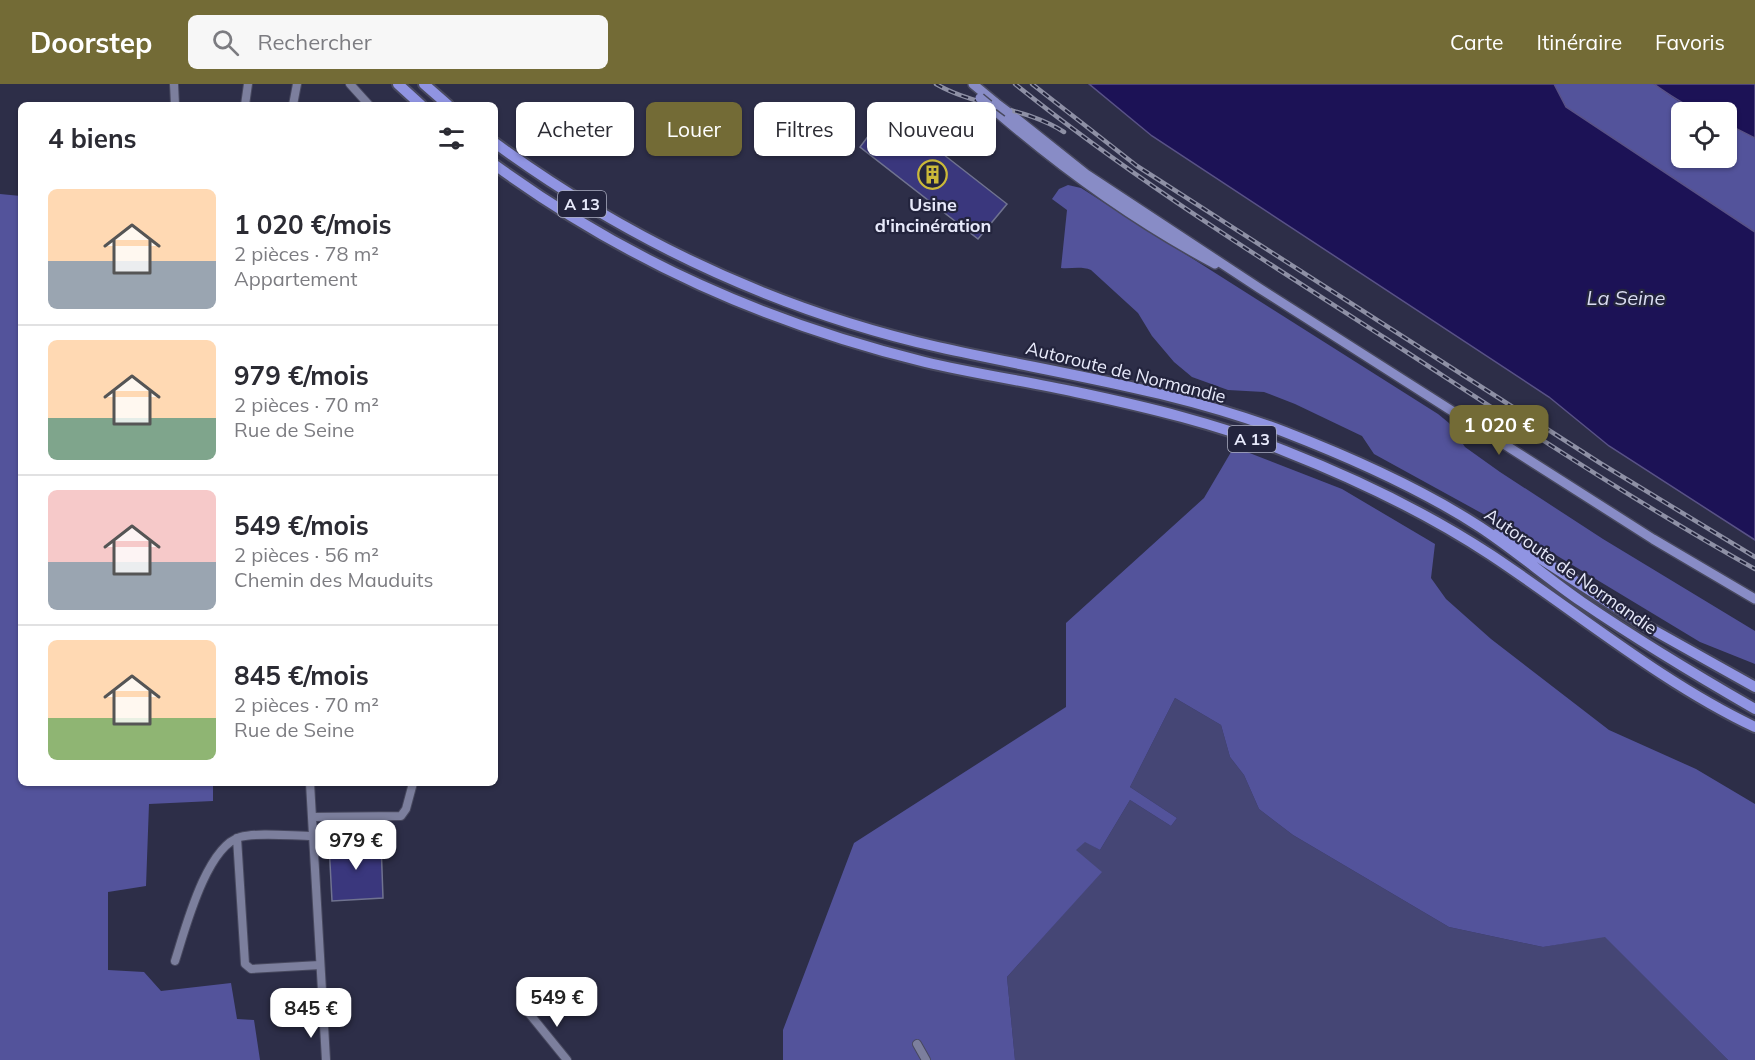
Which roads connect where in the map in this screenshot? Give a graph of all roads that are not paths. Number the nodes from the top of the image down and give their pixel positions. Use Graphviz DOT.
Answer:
graph roads {
  1 [pos="174,84"];
  2 [pos="248,84"];
  3 [pos="297,84"];
  4 [pos="350,84"];
  5 [pos="398,84"];
  6 [pos="424,84"];
  7 [pos="967,84"];
  8 [pos="973,84"];
  9 [pos="175,102"];
  10 [pos="245,102"];
  11 [pos="294,102"];
  12 [pos="366,102"];
  13 [pos="418,102"];
  14 [pos="445,102"];
  15 [pos="988,102"];
  16 [pos="991,102"];
  17 [pos="996,106"];
  18 [pos="996,107"];
  19 [pos="498,145"];
  20 [pos="498,167"];
  21 [pos="1258,288"];
  22 [pos="1481,528"];
  23 [pos="1755,600"];
  24 [pos="1755,687"];
  25 [pos="1755,709"];
  26 [pos="1755,727"];
  27 [pos="310,786"];
  28 [pos="411,786"];
  29 [pos="312,817"];
  30 [pos="313,836"];
  31 [pos="237,838"];
  32 [pos="175,961"];
  33 [pos="320,965"];
  34 [pos="528,1012"];
  35 [pos="917,1044"];
  36 [pos="326,1060"];
  37 [pos="567,1060"];
  38 [pos="926,1060"];
  1 -- 9 [label="street"];
  2 -- 10 [label="street"];
  3 -- 11 [label="street"];
  4 -- 12 [label="street"];
  5 -- 13 [label="highway"];
  6 -- 14 [label="highway"];
  7 -- 15 [label="main road, bridge"];
  8 -- 16 [label="main road"];
  17 -- 21 [label="main road, bridge"];
  18 -- 21 [label="main road"];
  19 -- 22 [label="highway, Autoroute de Normandie / A 13"];
  20 -- 26 [label="highway, Autoroute de Normandie / A 13"];
  21 -- 23 [label="main road"];
  22 -- 24 [label="highway"];
  22 -- 25 [label="highway, Autoroute de Normandie / A 13"];
  27 -- 29 [label="street"];
  28 -- 29 [label="street"];
  29 -- 30 [label="street"];
  30 -- 31 [label="street"];
  30 -- 33 [label="street"];
  31 -- 32 [label="street"];
  31 -- 33 [label="street"];
  33 -- 36 [label="street"];
  34 -- 37 [label="street"];
  35 -- 38 [label="street"];
}
